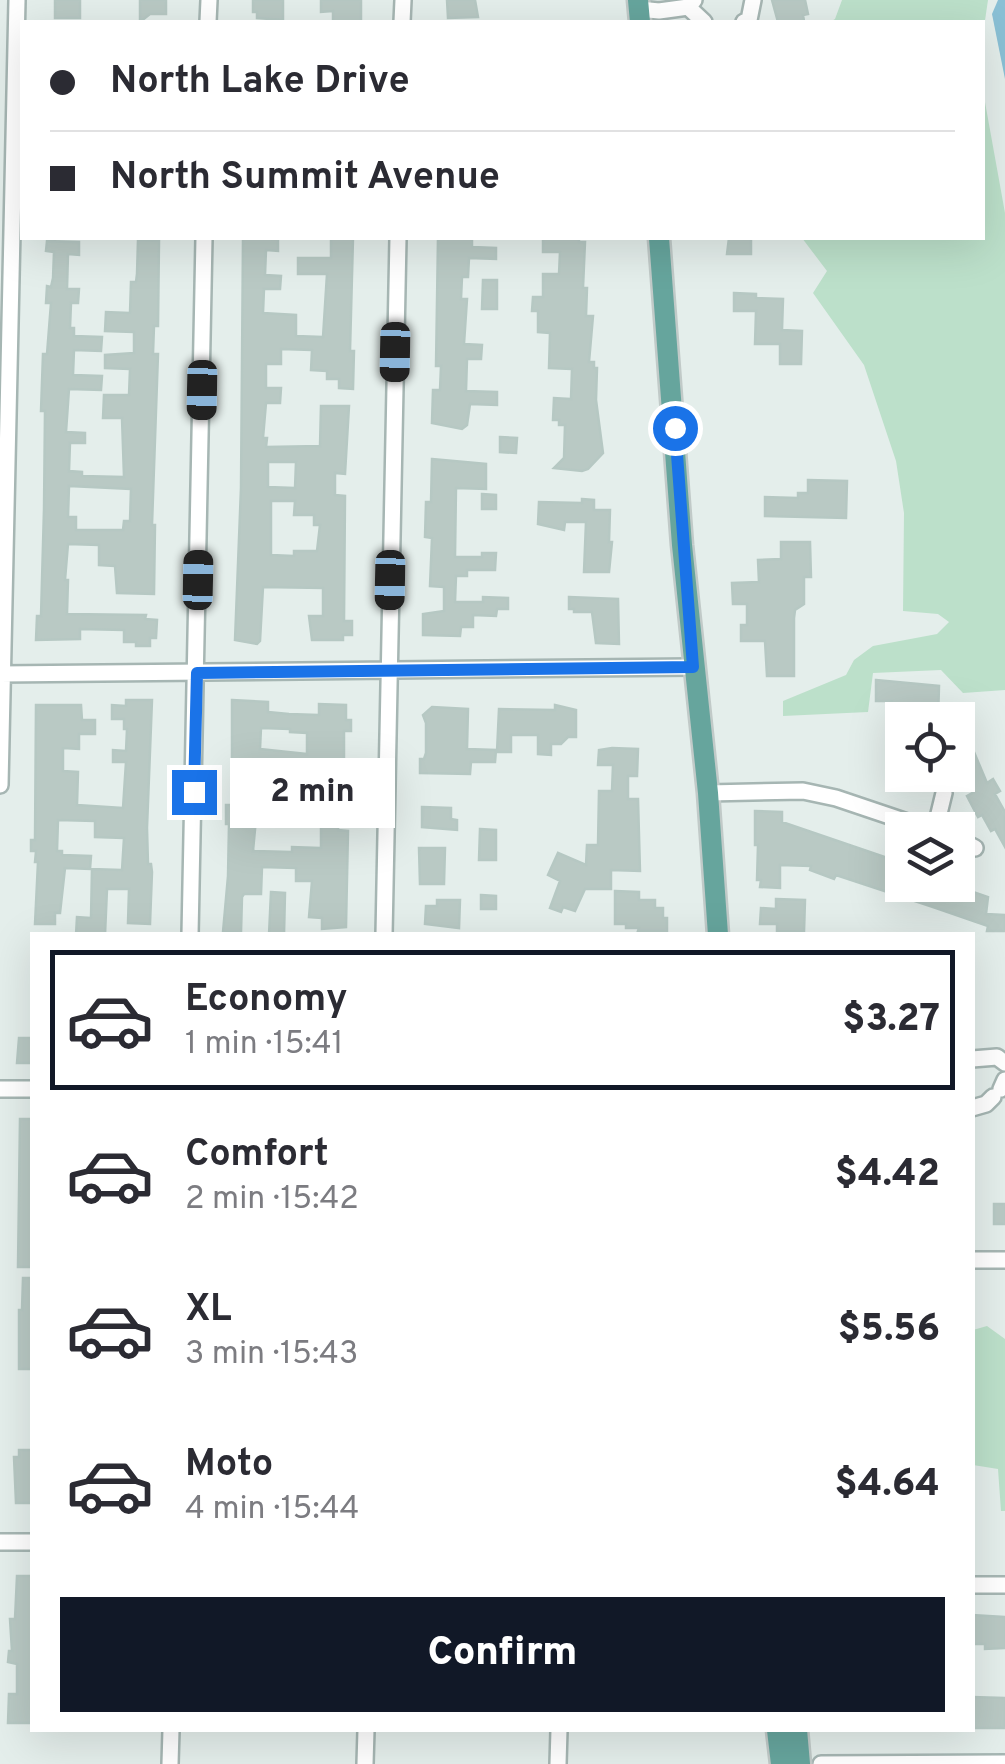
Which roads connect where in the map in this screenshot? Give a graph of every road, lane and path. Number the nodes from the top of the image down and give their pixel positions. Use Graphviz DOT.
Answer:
graph roads {
  1 [pos="17,0"];
  2 [pos="691,3"];
  3 [pos="639,10"];
  4 [pos="12,95"];
  5 [pos="204,240"];
  6 [pos="398,240"];
  7 [pos="658,240"];
  8 [pos="693,667"];
  9 [pos="389,671"];
  10 [pos="197,673"];
  11 [pos="1,674"];
  12 [pos="0,786"];
  13 [pos="944,792"];
  14 [pos="708,793"];
  15 [pos="938,812"];
  16 [pos="885,814"];
  17 [pos="190,932"];
  18 [pos="384,932"];
  19 [pos="718,932"];
  20 [pos="975,1060"];
  21 [pos="1005,1061"];
  22 [pos="999,1088"];
  23 [pos="0,1089"];
  24 [pos="30,1089"];
  25 [pos="975,1107"];
  26 [pos="975,1260"];
  27 [pos="1005,1260"];
  28 [pos="0,1542"];
  29 [pos="30,1542"];
  30 [pos="975,1585"];
  31 [pos="1005,1585"];
  32 [pos="171,1732"];
  33 [pos="366,1732"];
  34 [pos="558,1732"];
  35 [pos="777,1732"];
  36 [pos="797,1732"];
  37 [pos="170,1764"];
  38 [pos="365,1764"];
  39 [pos="558,1764"];
  40 [pos="781,1764"];
  41 [pos="800,1764"];
  42 [pos="822,1764"];
  43 [pos="1005,1764"];
  1 -- 4 [label="street"];
  2 -- 3 [label="street"];
  4 -- 11 [label="street"];
  5 -- 10 [label="street"];
  6 -- 9 [label="street"];
  7 -- 8 [label="main road"];
  8 -- 9 [label="street"];
  8 -- 14 [label="main road"];
  9 -- 10 [label="street"];
  9 -- 18 [label="street"];
  10 -- 11 [label="street"];
  10 -- 17 [label="street"];
  11 -- 12 [label="street"];
  13 -- 15 [label="street"];
  14 -- 16 [label="street"];
  14 -- 19 [label="main road"];
  20 -- 21 [label="street"];
  22 -- 25 [label="street"];
  23 -- 24 [label="street"];
  26 -- 27 [label="street"];
  28 -- 29 [label="street"];
  30 -- 31 [label="street"];
  32 -- 37 [label="street"];
  33 -- 38 [label="street"];
  34 -- 39 [label="street"];
  35 -- 40 [label="main road"];
  36 -- 41 [label="main road"];
  42 -- 43 [label="street"];
}
